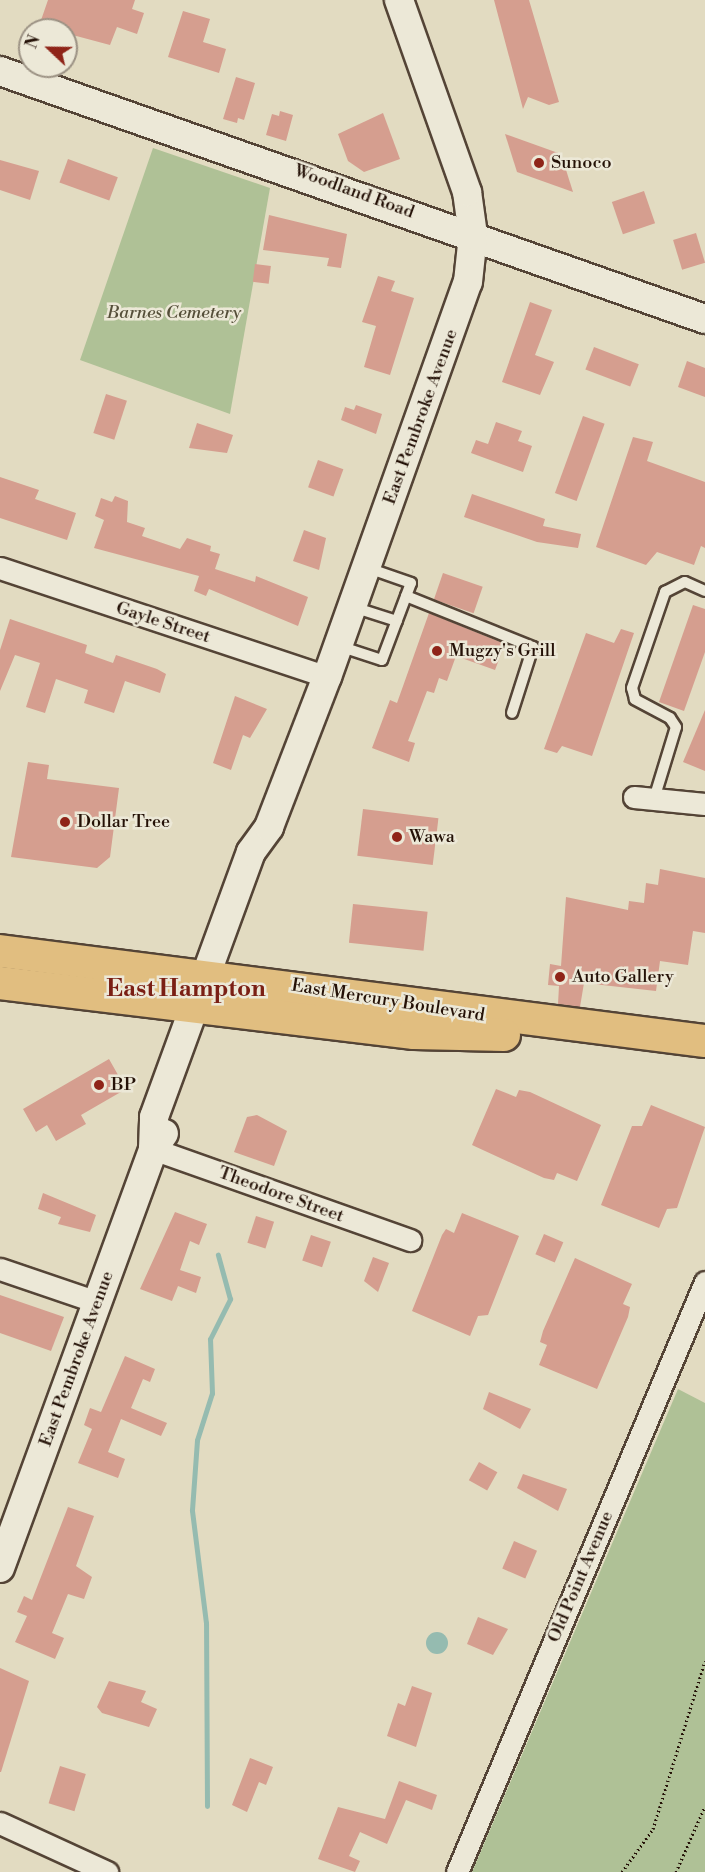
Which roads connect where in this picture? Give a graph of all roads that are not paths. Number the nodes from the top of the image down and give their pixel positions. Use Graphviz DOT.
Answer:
graph roads {
  1 [pos="399,0"];
  2 [pos="0,71"];
  3 [pos="473,235"];
  4 [pos="705,319"];
  5 [pos="0,568"];
  6 [pos="367,568"];
  7 [pos="705,591"];
  8 [pos="406,596"];
  9 [pos="352,607"];
  10 [pos="397,621"];
  11 [pos="338,646"];
  12 [pos="327,677"];
  13 [pos="512,712"];
  14 [pos="644,798"];
  15 [pos="705,804"];
  16 [pos="0,951"];
  17 [pos="214,975"];
  18 [pos="0,983"];
  19 [pos="203,1007"];
  20 [pos="705,1041"];
  21 [pos="705,1056"];
  22 [pos="153,1149"];
  23 [pos="410,1240"];
  24 [pos="0,1269"];
  25 [pos="705,1282"];
  26 [pos="97,1302"];
  27 [pos="0,1568"];
  28 [pos="0,1823"];
  29 [pos="107,1872"];
  30 [pos="457,1872"];
  1 -- 3 [label="main road, East Pembroke Avenue"];
  2 -- 3 [label="main road, Woodland Road"];
  3 -- 4 [label="main road, Woodland Road"];
  3 -- 6 [label="main road, East Pembroke Avenue"];
  5 -- 12 [label="street, Gayle Street"];
  6 -- 8 [label="lane"];
  6 -- 9 [label="main road, East Pembroke Avenue"];
  7 -- 14 [label="lane"];
  8 -- 10 [label="lane"];
  8 -- 13 [label="lane"];
  9 -- 10 [label="lane"];
  9 -- 11 [label="main road, East Pembroke Avenue"];
  10 -- 11 [label="lane"];
  11 -- 12 [label="main road, East Pembroke Avenue"];
  12 -- 17 [label="main road, East Pembroke Avenue"];
  14 -- 15 [label="street"];
  16 -- 17 [label="main road, East Mercury Boulevard"];
  17 -- 19 [label="main road, East Pembroke Avenue"];
  17 -- 20 [label="main road, East Mercury Boulevard"];
  18 -- 19 [label="main road, East Mercury Boulevard"];
  19 -- 21 [label="main road, East Mercury Boulevard"];
  19 -- 22 [label="main road, East Pembroke Avenue"];
  22 -- 23 [label="street, Theodore Street"];
  22 -- 26 [label="main road, East Pembroke Avenue"];
  24 -- 26 [label="street"];
  25 -- 30 [label="street, Old Point Avenue"];
  26 -- 27 [label="main road, East Pembroke Avenue"];
  28 -- 29 [label="street"];
}
